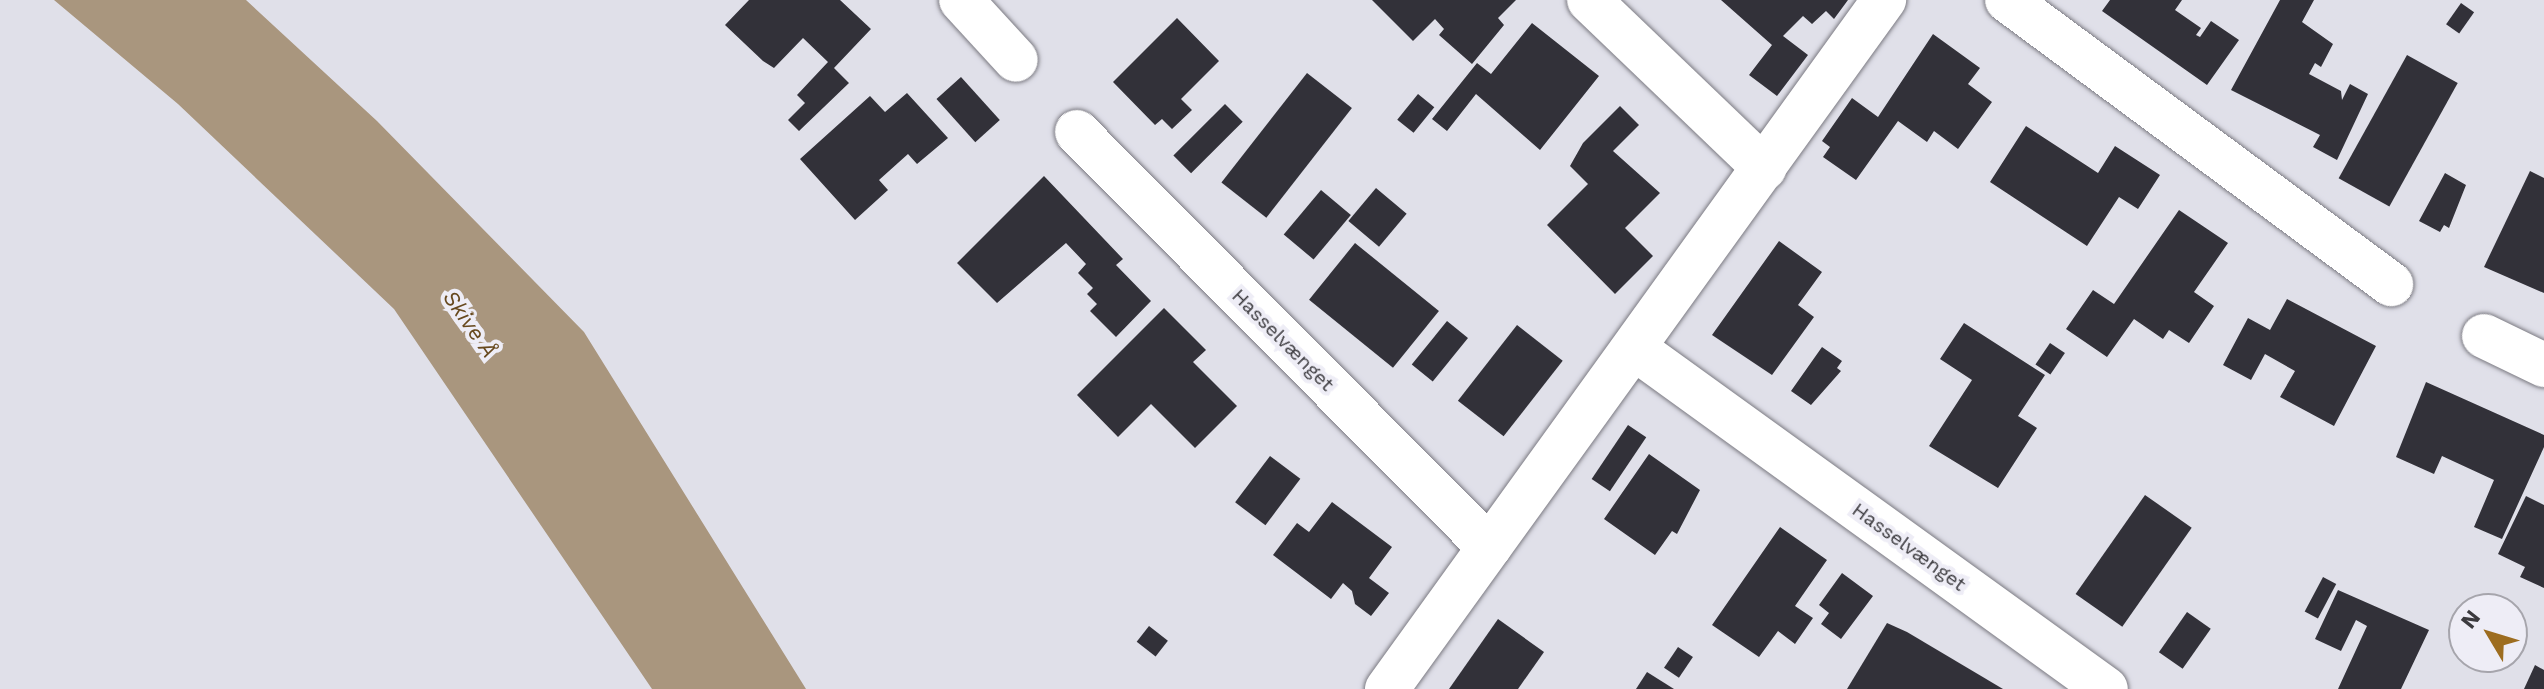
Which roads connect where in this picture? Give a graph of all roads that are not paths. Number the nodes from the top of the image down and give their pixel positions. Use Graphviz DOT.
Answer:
graph roads {
  1 [pos="961,0"];
  2 [pos="1589,0"];
  3 [pos="1884,0"];
  4 [pos="2007,0"];
  5 [pos="1016,60"];
  6 [pos="1077,132"];
  7 [pos="1764,168"];
  8 [pos="2391,284"];
  9 [pos="2484,336"];
  10 [pos="1634,348"];
  11 [pos="2544,365"];
  12 [pos="1489,547"];
  13 [pos="1387,689"];
  14 [pos="2106,689"];
  1 -- 5 [label="street"];
  2 -- 7 [label="street"];
  3 -- 7 [label="street"];
  4 -- 8 [label="street"];
  6 -- 12 [label="street, Hasselvænget"];
  7 -- 10 [label="street"];
  9 -- 11 [label="street"];
  10 -- 12 [label="street"];
  10 -- 14 [label="street, Hasselvænget"];
  12 -- 13 [label="street"];
}
